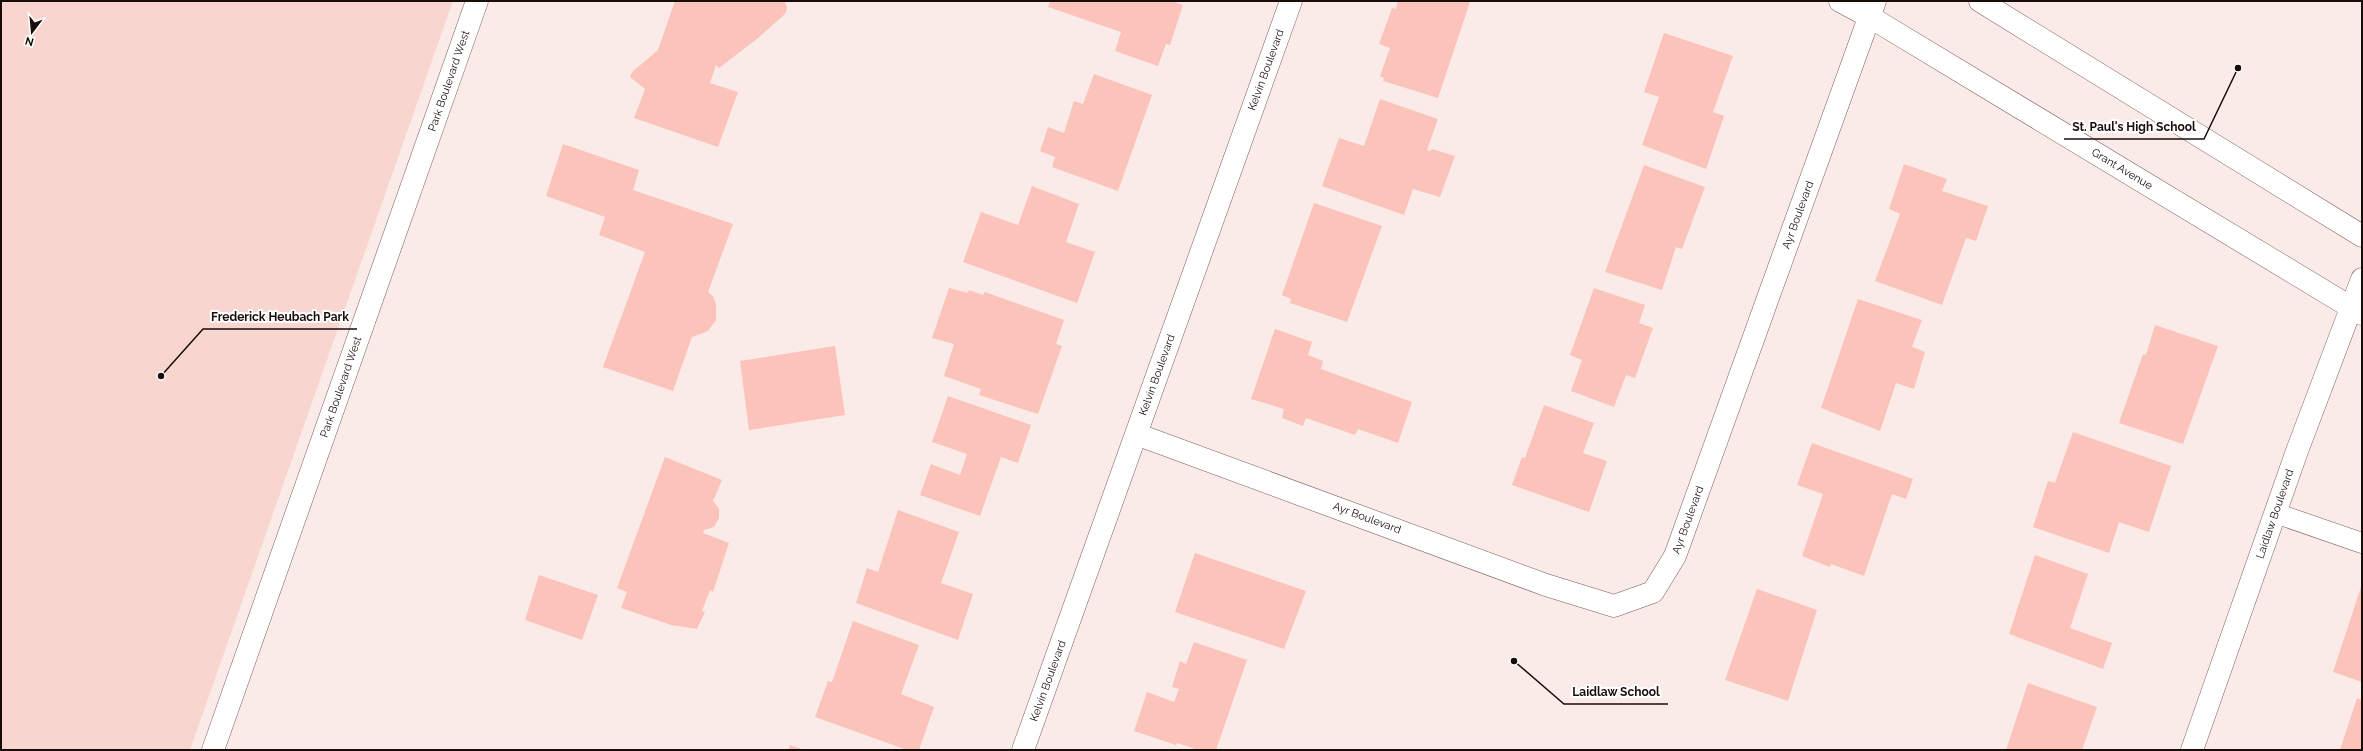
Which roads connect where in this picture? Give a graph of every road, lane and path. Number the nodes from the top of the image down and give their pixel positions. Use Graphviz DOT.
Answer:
graph roads {
  1 [pos="477,1"];
  2 [pos="1291,1"];
  3 [pos="1840,1"];
  4 [pos="1980,1"];
  5 [pos="1873,9"];
  6 [pos="2362,236"];
  7 [pos="2362,279"];
  8 [pos="2357,311"];
  9 [pos="1136,434"];
  10 [pos="2275,513"];
  11 [pos="2362,543"];
  12 [pos="213,750"];
  13 [pos="1023,750"];
  14 [pos="2192,750"];
  1 -- 12 [label="street, Park Boulevard West"];
  2 -- 9 [label="street, Kelvin Boulevard"];
  3 -- 5 [label="street, Grant Avenue"];
  4 -- 6 [label="street"];
  5 -- 8 [label="street, Grant Avenue"];
  5 -- 9 [label="street, Ayr Boulevard"];
  7 -- 8 [label="street, Laidlaw Boulevard"];
  8 -- 10 [label="street, Laidlaw Boulevard"];
  9 -- 13 [label="street, Kelvin Boulevard"];
  10 -- 11 [label="lane"];
  10 -- 14 [label="street, Laidlaw Boulevard"];
}
